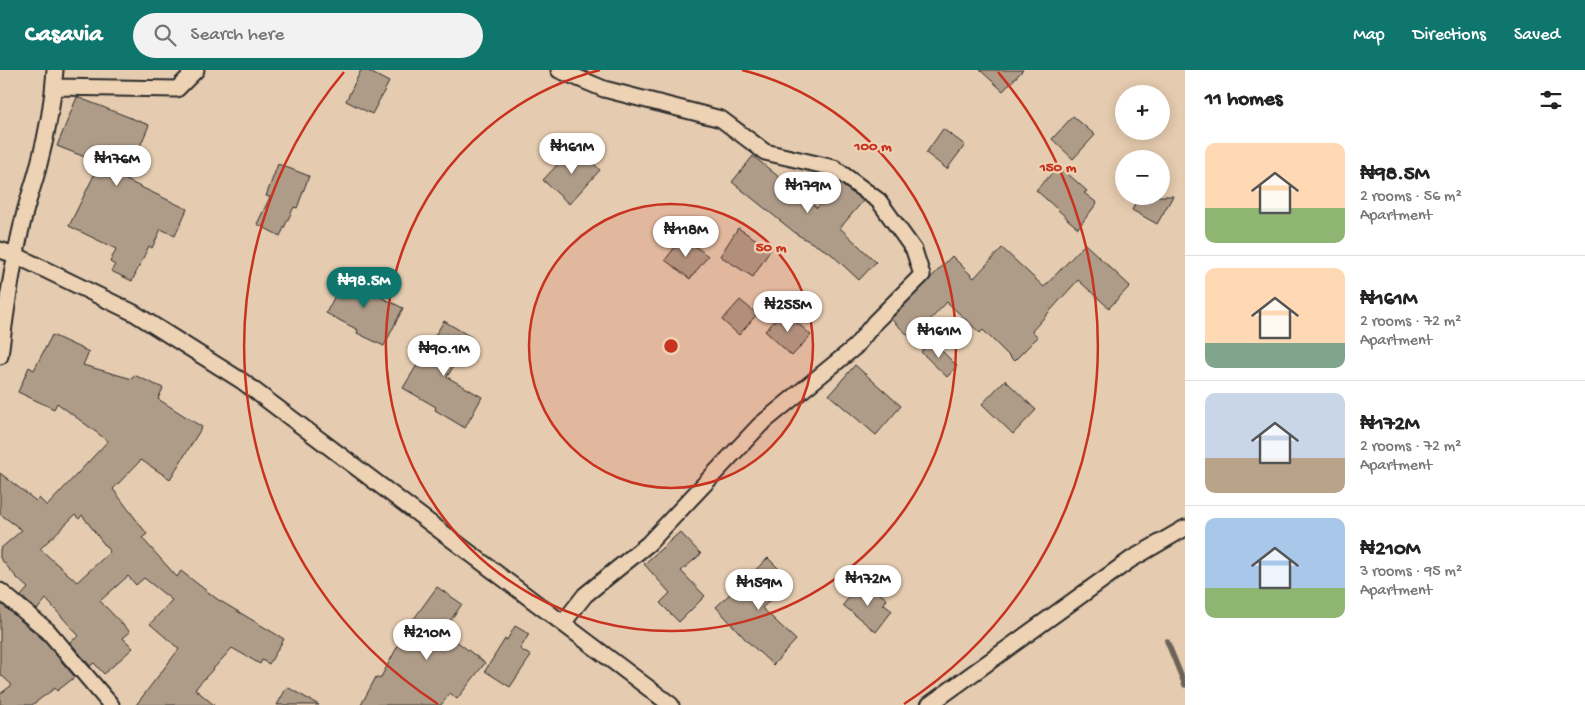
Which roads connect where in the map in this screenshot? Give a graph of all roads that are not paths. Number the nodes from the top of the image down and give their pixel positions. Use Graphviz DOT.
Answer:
graph roads {
  1 [pos="56,70"];
  2 [pos="196,70"];
  3 [pos="559,70"];
  4 [pos="54,87"];
  5 [pos="0,250"];
  6 [pos="15,255"];
  7 [pos="0,356"];
  8 [pos="1185,528"];
  9 [pos="0,591"];
  10 [pos="563,623"];
  11 [pos="110,705"];
  12 [pos="671,705"];
  13 [pos="929,705"];
  1 -- 4 [label="street"];
  2 -- 4 [label="street"];
  3 -- 10 [label="street"];
  4 -- 6 [label="street"];
  5 -- 6 [label="street"];
  6 -- 7 [label="street"];
  6 -- 10 [label="street"];
  8 -- 13 [label="street"];
  9 -- 11 [label="street"];
  10 -- 12 [label="street"];
}
